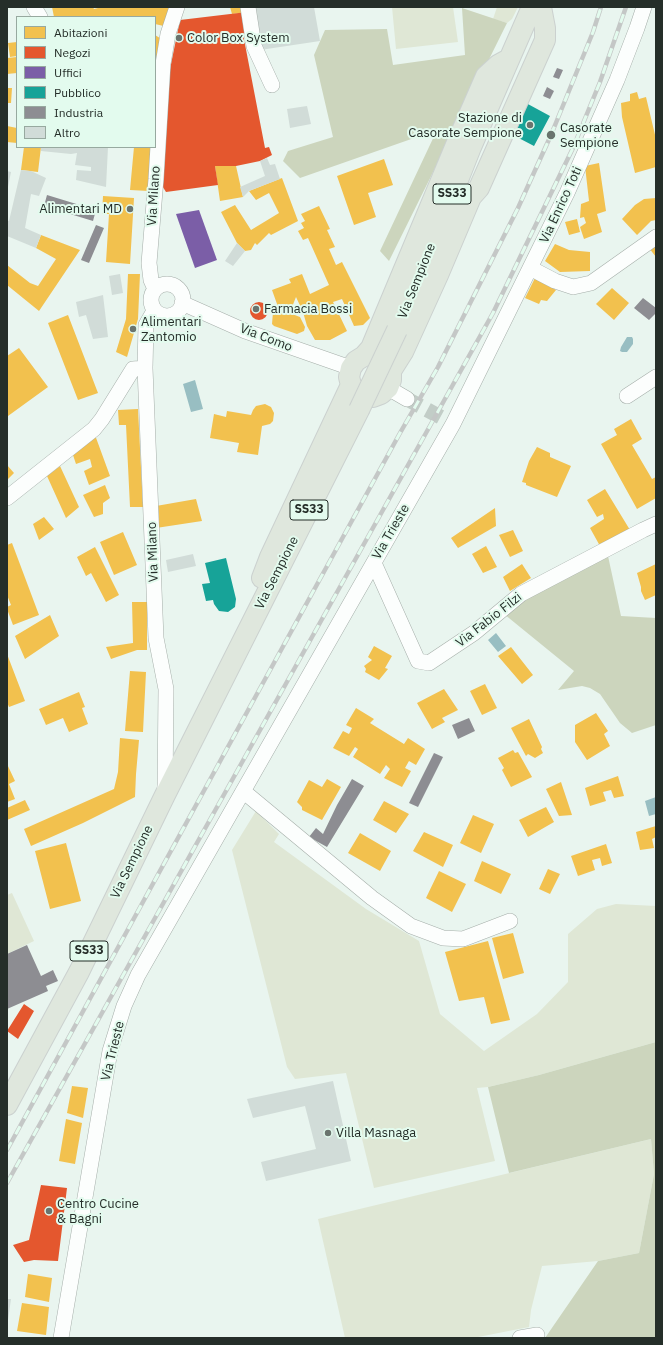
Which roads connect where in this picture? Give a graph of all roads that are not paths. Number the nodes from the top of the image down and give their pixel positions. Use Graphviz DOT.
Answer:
graph roads {
  1 [pos="34,7"];
  2 [pos="177,7"];
  3 [pos="248,7"];
  4 [pos="532,7"];
  5 [pos="541,7"];
  6 [pos="644,7"];
  7 [pos="39,16"];
  8 [pos="161,31"];
  9 [pos="509,59"];
  10 [pos="272,85"];
  11 [pos="656,237"];
  12 [pos="530,268"];
  13 [pos="155,289"];
  14 [pos="182,303"];
  15 [pos="154,310"];
  16 [pos="145,368"];
  17 [pos="355,370"];
  18 [pos="656,377"];
  19 [pos="387,385"];
  20 [pos="627,396"];
  21 [pos="407,399"];
  22 [pos="7,498"];
  23 [pos="656,524"];
  24 [pos="374,563"];
  25 [pos="258,610"];
  26 [pos="242,642"];
  27 [pos="243,791"];
  28 [pos="165,795"];
  29 [pos="510,921"];
  30 [pos="7,1104"];
  31 [pos="538,1335"];
  32 [pos="61,1338"];
  33 [pos="520,1338"];
  1 -- 7 [label="street"];
  2 -- 8 [label="street, Via Milano"];
  3 -- 10 [label="street"];
  4 -- 9 [label="main road, Via Sempione / SS33"];
  5 -- 19 [label="main road"];
  6 -- 12 [label="street, Via Enrico Toti"];
  8 -- 13 [label="street, Via Milano"];
  9 -- 17 [label="main road"];
  9 -- 25 [label="main road, Via Sempione / SS33, bridge"];
  11 -- 12 [label="street"];
  12 -- 24 [label="street, Via Trieste"];
  13 -- 14 [label="street"];
  13 -- 15 [label="street"];
  14 -- 15 [label="street"];
  14 -- 17 [label="street, Via Como"];
  15 -- 16 [label="street, Via Milano"];
  16 -- 22 [label="street"];
  16 -- 28 [label="street, Via Milano"];
  17 -- 19 [label="main road"];
  17 -- 19 [label="main road"];
  17 -- 25 [label="main road"];
  18 -- 20 [label="street"];
  19 -- 21 [label="street"];
  19 -- 26 [label="main road"];
  23 -- 24 [label="street, Via Fabio Filzi"];
  24 -- 27 [label="street, Via Trieste"];
  25 -- 26 [label="main road, Via Sempione / SS33"];
  26 -- 28 [label="main road, Via Sempione / SS33"];
  27 -- 29 [label="street"];
  27 -- 32 [label="street, Via Trieste"];
  28 -- 30 [label="main road, Via Sempione / SS33"];
  31 -- 33 [label="street"];
}
